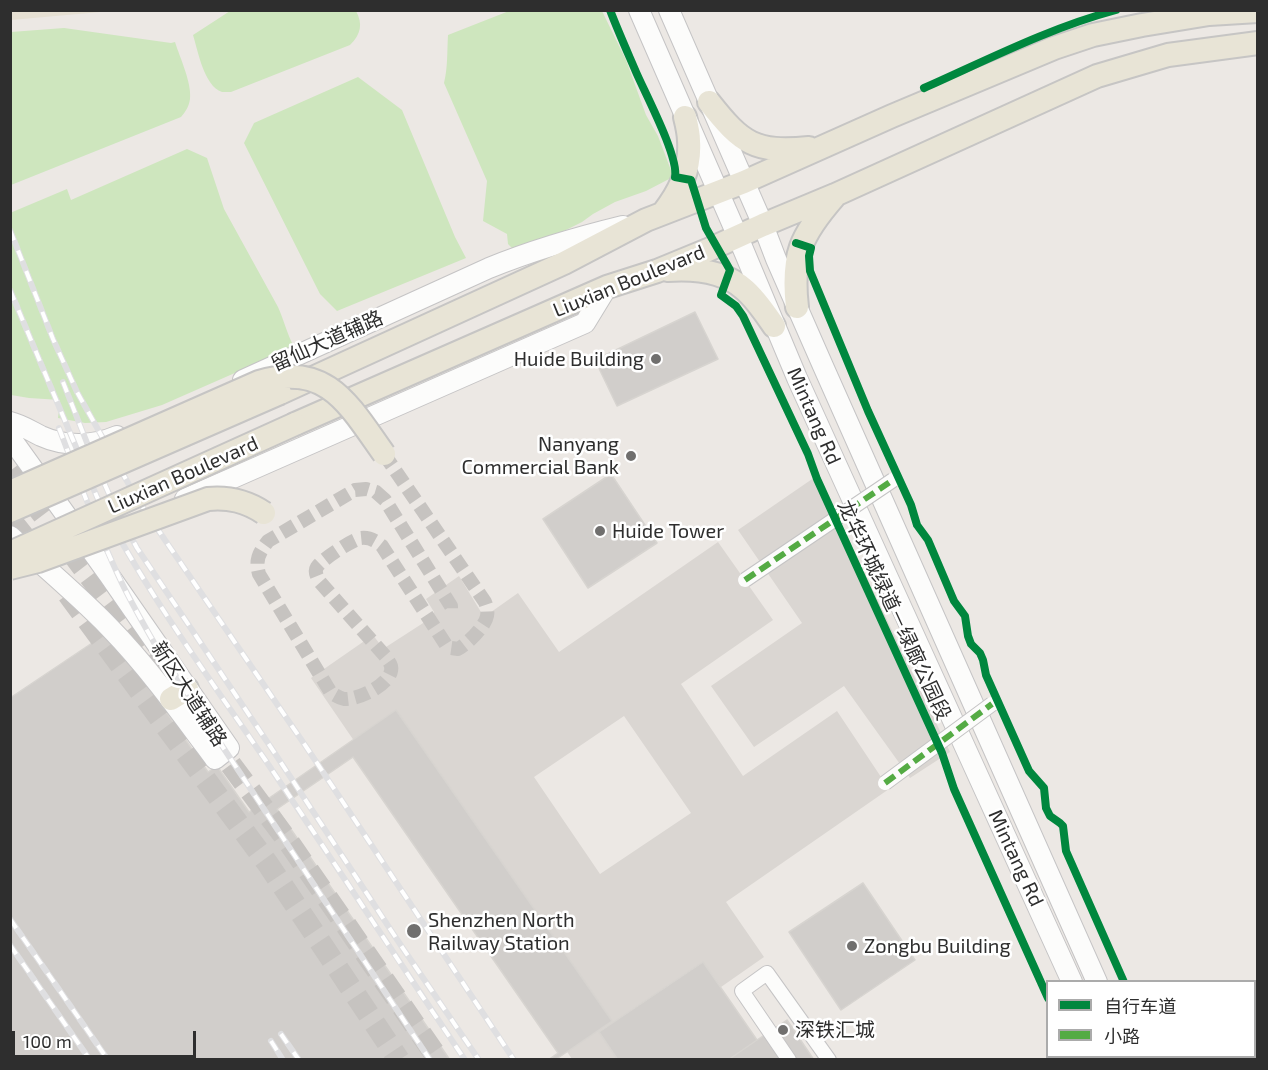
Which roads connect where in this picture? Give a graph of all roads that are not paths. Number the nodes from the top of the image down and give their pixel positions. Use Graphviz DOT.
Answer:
graph roads {
  1 [pos="639,10"];
  2 [pos="669,10"];
  3 [pos="1257,11"];
  4 [pos="1257,43"];
  5 [pos="709,102"];
  6 [pos="685,117"];
  7 [pos="836,141"];
  8 [pos="744,182"];
  9 [pos="718,192"];
  10 [pos="835,195"];
  11 [pos="654,217"];
  12 [pos="763,225"];
  13 [pos="738,237"];
  14 [pos="657,271"];
  15 [pos="607,287"];
  16 [pos="797,307"];
  17 [pos="774,326"];
  18 [pos="823,366"];
  19 [pos="797,378"];
  20 [pos="10,422"];
  21 [pos="10,436"];
  22 [pos="384,454"];
  23 [pos="893,480"];
  24 [pos="10,492"];
  25 [pos="10,511"];
  26 [pos="264,513"];
  27 [pos="10,536"];
  28 [pos="10,553"];
  29 [pos="10,568"];
  30 [pos="109,575"];
  31 [pos="745,580"];
  32 [pos="992,704"];
  33 [pos="885,783"];
  34 [pos="1072,980"];
  35 [pos="1097,980"];
  36 [pos="789,1059"];
  37 [pos="829,1059"];
  1 -- 6 [label="main road, Mintang Rd"];
  2 -- 5 [label="main road, Mintang Rd"];
  3 -- 7 [label="main road, Liuxian Boulevard"];
  4 -- 10 [label="main road, Liuxian Boulevard"];
  5 -- 7 [label="main road"];
  5 -- 8 [label="main road, Mintang Rd"];
  6 -- 9 [label="main road, Mintang Rd"];
  6 -- 11 [label="main road"];
  7 -- 8 [label="main road, Liuxian Boulevard"];
  8 -- 9 [label="main road, Liuxian Boulevard"];
  8 -- 12 [label="main road, Mintang Rd"];
  9 -- 11 [label="main road, Liuxian Boulevard"];
  9 -- 13 [label="main road, Mintang Rd"];
  10 -- 12 [label="main road, Liuxian Boulevard"];
  10 -- 16 [label="main road"];
  11 -- 20 [label="main road, 留仙大道辅路"];
  11 -- 25 [label="main road, Liuxian Boulevard, bridge"];
  12 -- 13 [label="main road, Liuxian Boulevard"];
  12 -- 16 [label="main road, Mintang Rd"];
  13 -- 14 [label="main road, Liuxian Boulevard"];
  13 -- 17 [label="main road, Mintang Rd"];
  14 -- 15 [label="main road, Liuxian Boulevard"];
  14 -- 17 [label="main road"];
  15 -- 28 [label="main road, Liuxian Boulevard, bridge"];
  15 -- 30 [label="main road"];
  16 -- 18 [label="main road, Mintang Rd"];
  17 -- 19 [label="main road, Mintang Rd"];
  18 -- 19 [label="main road"];
  18 -- 35 [label="main road, Mintang Rd"];
  19 -- 34 [label="main road, Mintang Rd"];
  21 -- 30 [label="main road, 新区大道辅路"];
  22 -- 24 [label="main road, bridge"];
  23 -- 31 [label="street, bridge"];
  26 -- 29 [label="main road, bridge"];
  27 -- 30 [label="main road, 新区大道辅路"];
  32 -- 33 [label="street, bridge"];
  36 -- 37 [label="street"];
}
